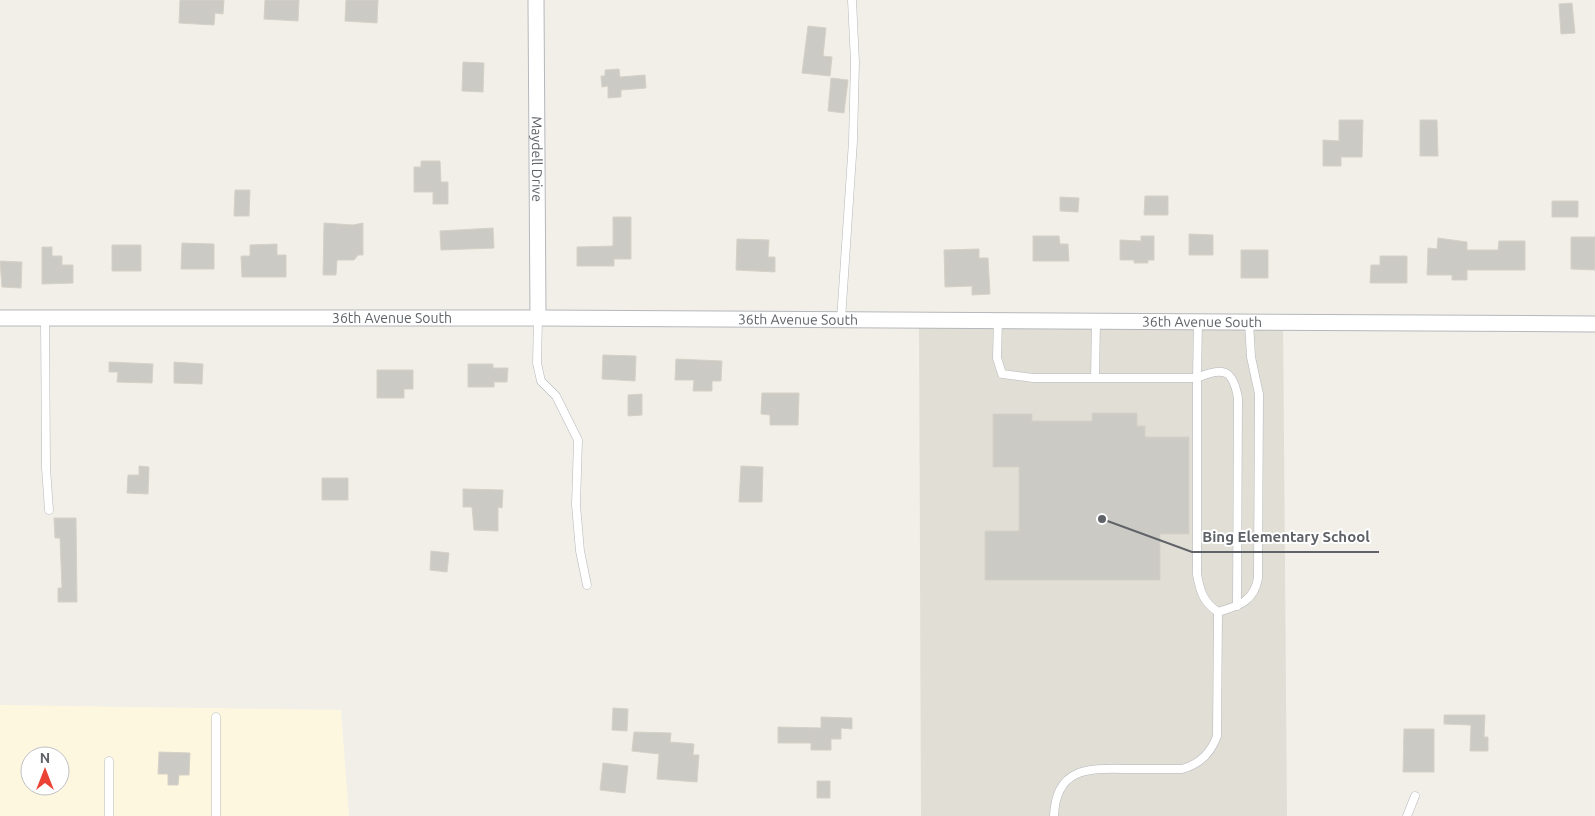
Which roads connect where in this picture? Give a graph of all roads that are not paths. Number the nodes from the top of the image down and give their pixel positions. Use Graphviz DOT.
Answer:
graph roads {
  1 [pos="536,0"];
  2 [pos="852,0"];
  3 [pos="0,318"];
  4 [pos="45,318"];
  5 [pos="538,318"];
  6 [pos="841,320"];
  7 [pos="998,320"];
  8 [pos="1096,321"];
  9 [pos="1198,322"];
  10 [pos="1249,322"];
  11 [pos="1595,324"];
  12 [pos="1096,378"];
  13 [pos="1197,378"];
  14 [pos="49,510"];
  15 [pos="587,585"];
  16 [pos="1237,606"];
  17 [pos="1218,612"];
  18 [pos="216,717"];
  19 [pos="109,761"];
  20 [pos="1415,796"];
  21 [pos="109,816"];
  22 [pos="216,816"];
  23 [pos="1054,816"];
  24 [pos="1407,816"];
  1 -- 5 [label="street, Maydell Drive"];
  2 -- 6 [label="lane"];
  3 -- 4 [label="street, 36th Avenue South"];
  4 -- 5 [label="street, 36th Avenue South"];
  4 -- 14 [label="lane"];
  5 -- 6 [label="street, 36th Avenue South"];
  5 -- 15 [label="lane"];
  6 -- 7 [label="street, 36th Avenue South"];
  7 -- 8 [label="street, 36th Avenue South"];
  7 -- 12 [label="lane"];
  8 -- 9 [label="street, 36th Avenue South"];
  8 -- 12 [label="lane"];
  9 -- 10 [label="street, 36th Avenue South"];
  9 -- 13 [label="lane"];
  10 -- 11 [label="street, 36th Avenue South"];
  10 -- 16 [label="lane"];
  12 -- 13 [label="lane"];
  13 -- 16 [label="lane"];
  13 -- 17 [label="lane"];
  16 -- 17 [label="lane"];
  17 -- 23 [label="lane"];
  18 -- 22 [label="lane"];
  19 -- 21 [label="lane"];
  20 -- 24 [label="lane"];
}
